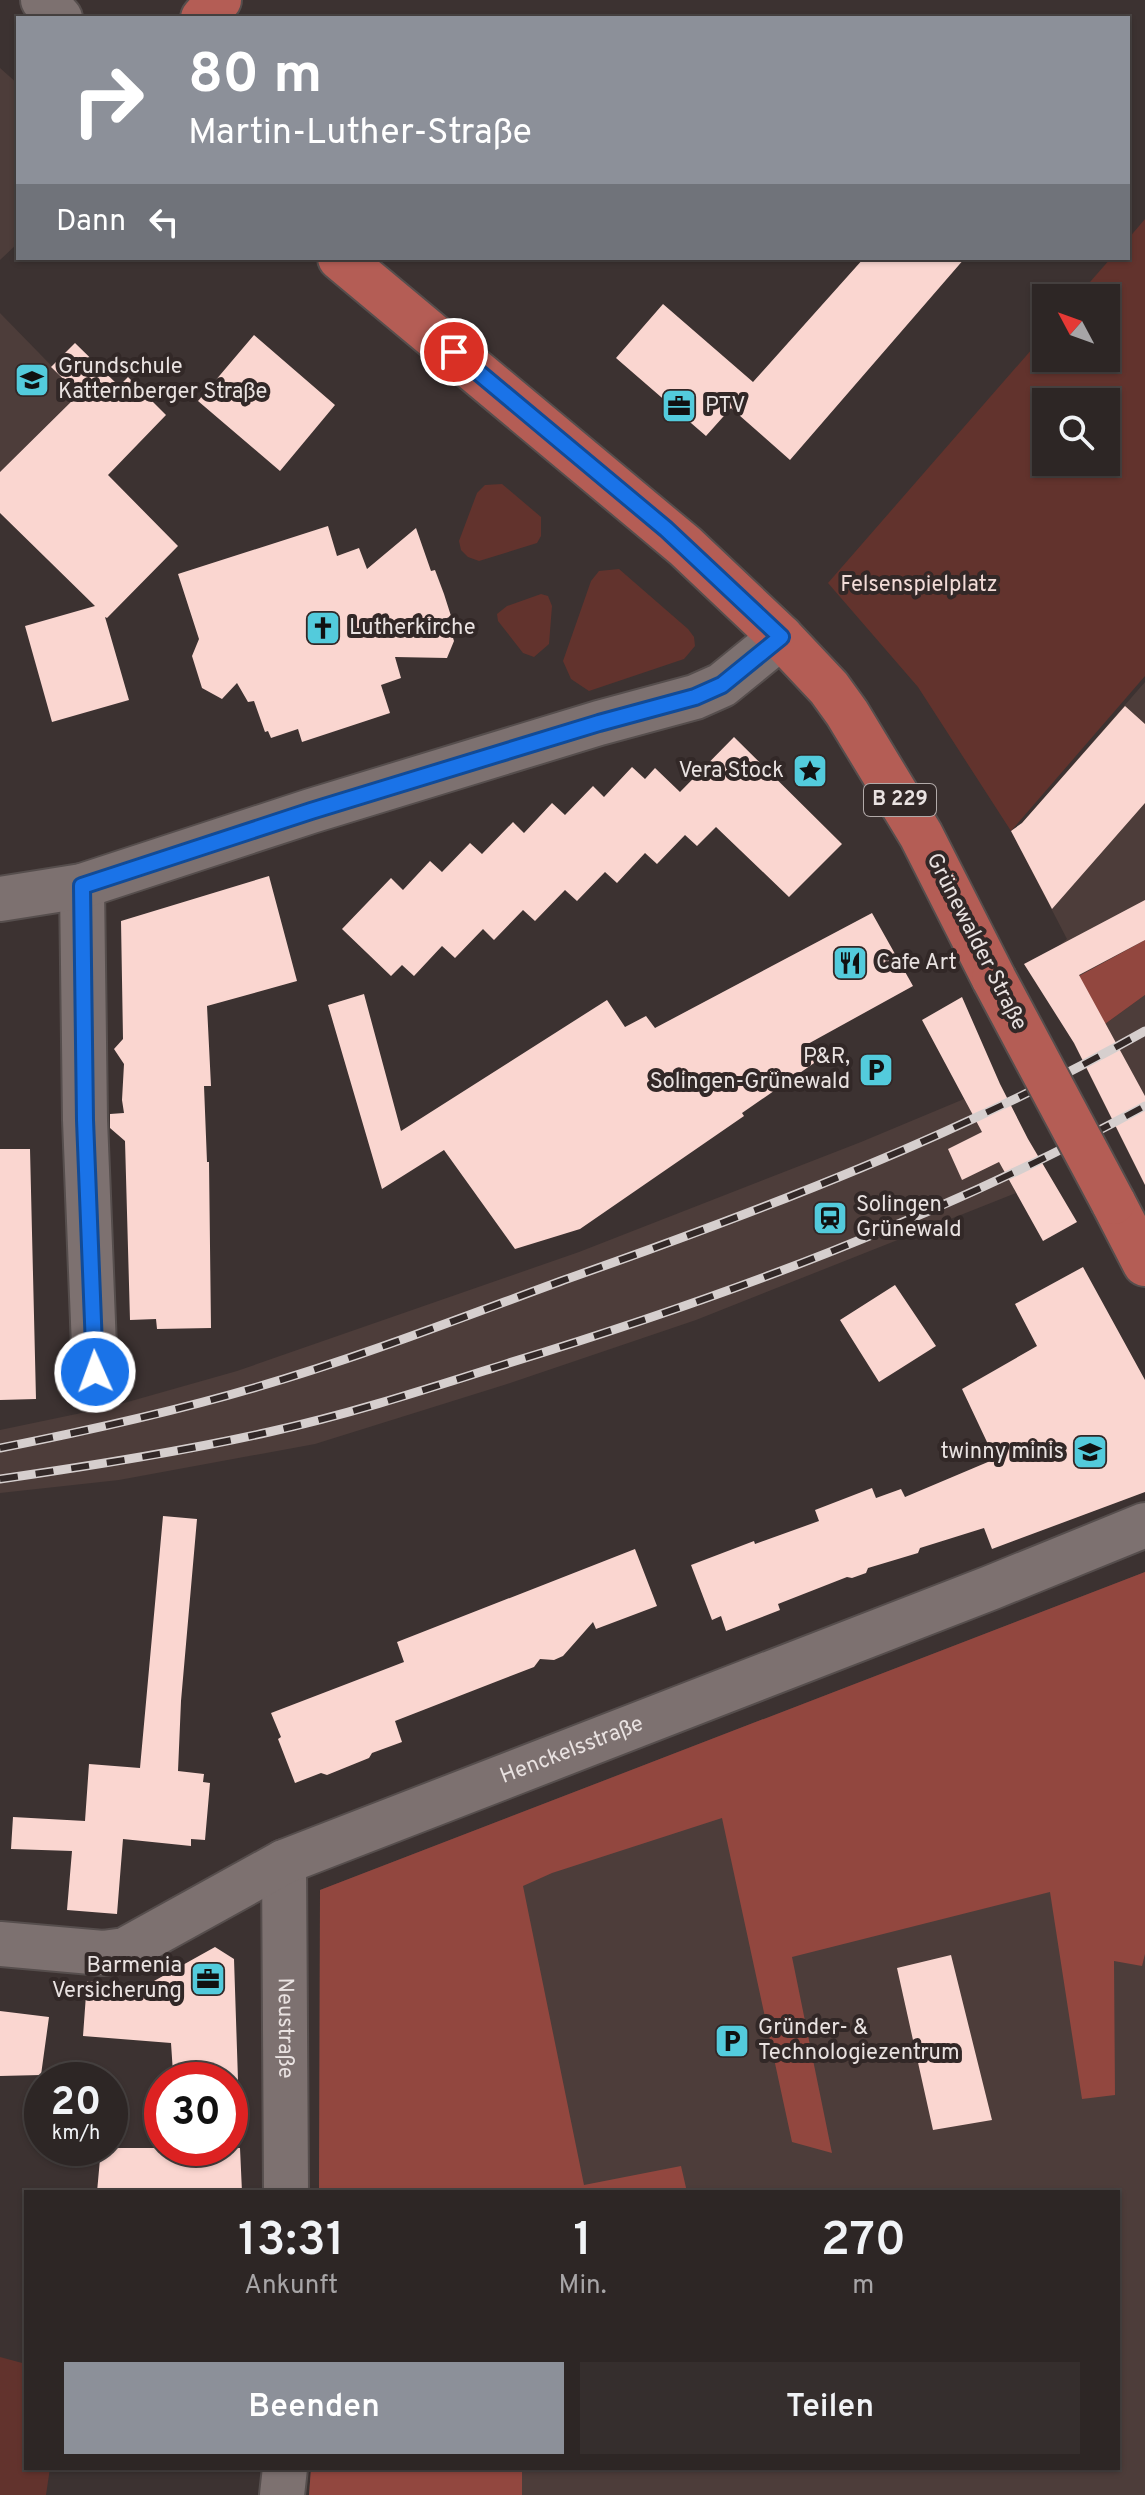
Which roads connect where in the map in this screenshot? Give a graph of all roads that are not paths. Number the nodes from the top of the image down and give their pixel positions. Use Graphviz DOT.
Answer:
graph roads {
  1 [pos="43,0"];
  2 [pos="219,0"];
  3 [pos="58,16"];
  4 [pos="205,16"];
  5 [pos="342,260"];
  6 [pos="781,637"];
  7 [pos="82,886"];
  8 [pos="0,899"];
  9 [pos="1145,1264"];
  10 [pos="95,1372"];
  11 [pos="1145,1525"];
  12 [pos="284,1862"];
  13 [pos="0,1944"];
  14 [pos="286,2190"];
  15 [pos="285,2470"];
  16 [pos="282,2495"];
  1 -- 3 [label="street"];
  2 -- 4 [label="main road"];
  5 -- 6 [label="main road, B 229"];
  6 -- 7 [label="street"];
  6 -- 9 [label="main road, Grünewalder Straße / B 229, bridge"];
  7 -- 8 [label="street"];
  7 -- 10 [label="street"];
  11 -- 12 [label="street, Henckelsstraße"];
  12 -- 13 [label="street, Henckelsstraße"];
  12 -- 14 [label="street, Neustraße"];
  15 -- 16 [label="street"];
}
